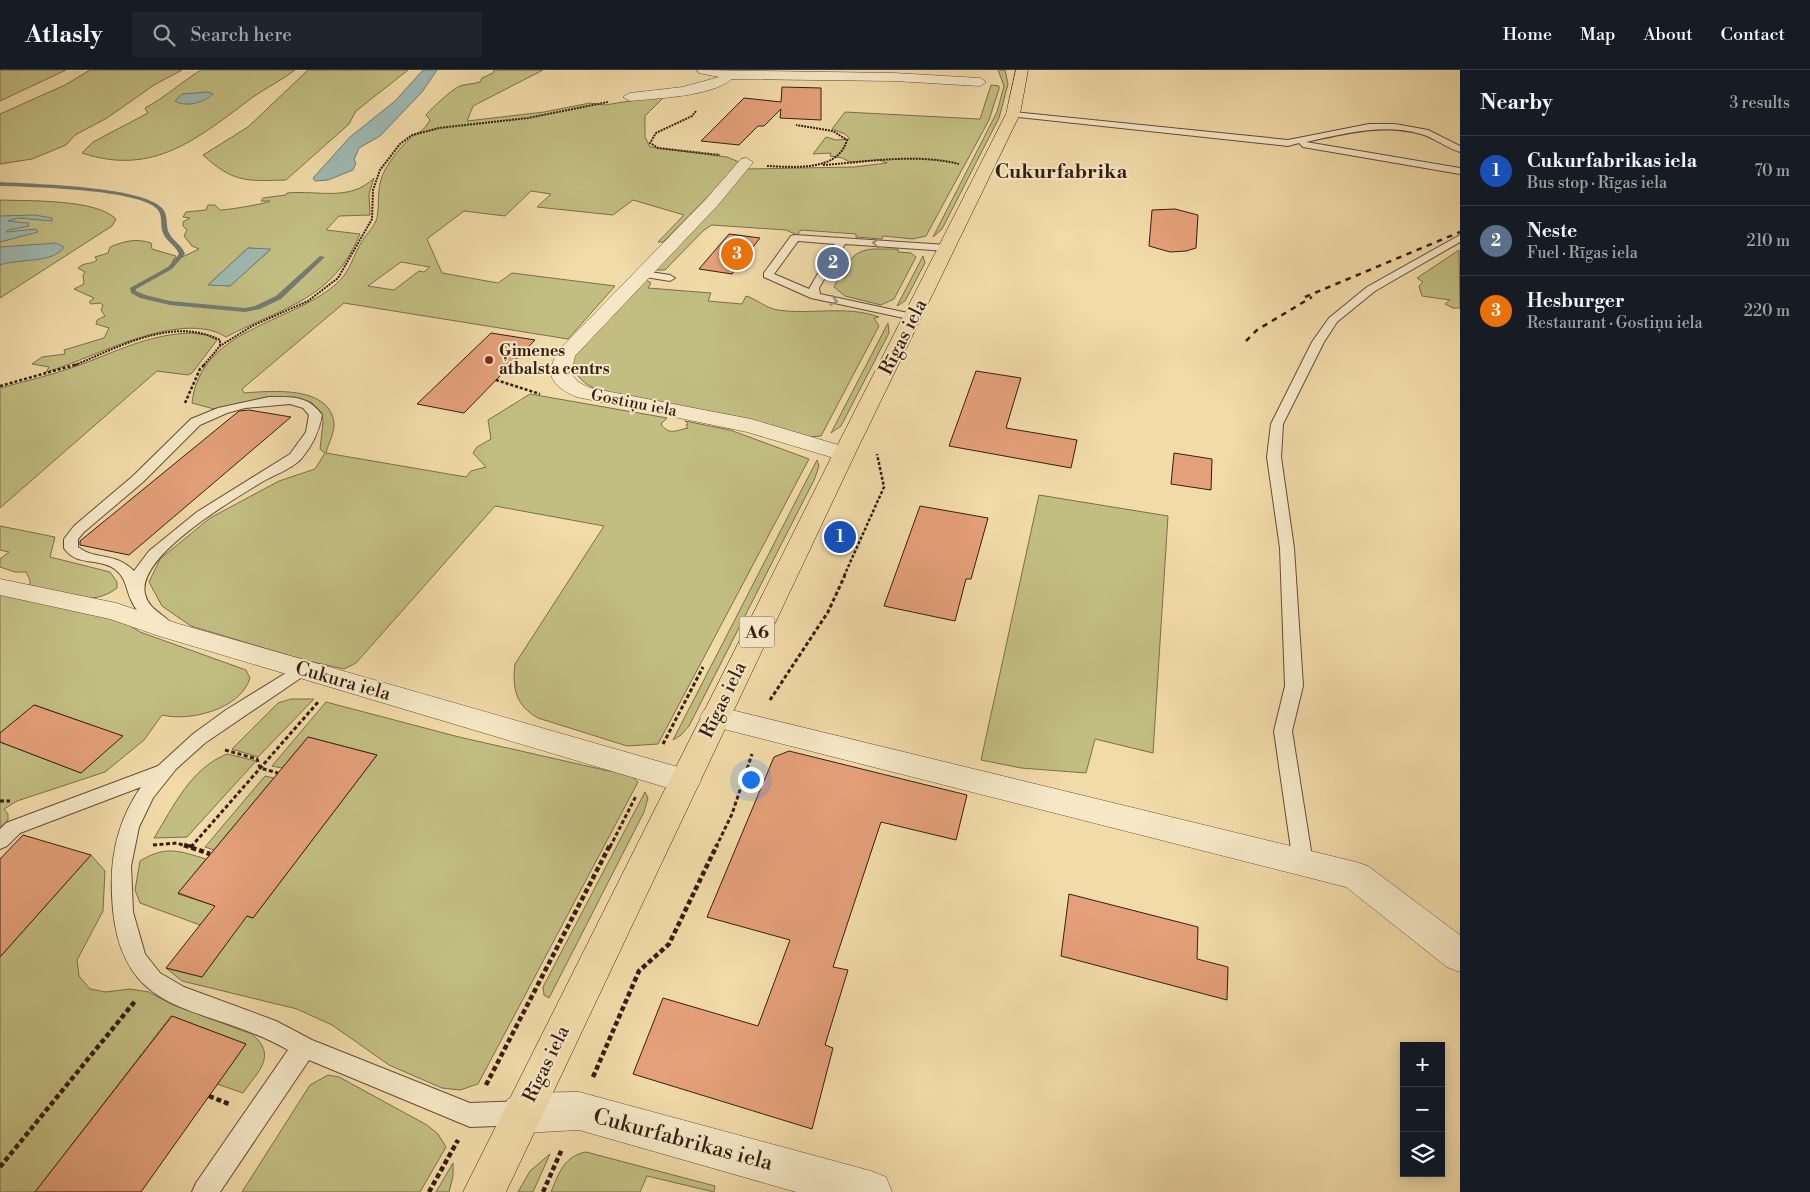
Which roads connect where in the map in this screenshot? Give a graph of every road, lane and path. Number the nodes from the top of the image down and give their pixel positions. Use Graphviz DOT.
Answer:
graph roads {
  1 [pos="703,70"];
  2 [pos="1022,70"];
  3 [pos="729,75"];
  4 [pos="980,82"];
  5 [pos="682,91"];
  6 [pos="630,97"];
  7 [pos="1013,114"];
  8 [pos="796,125"];
  9 [pos="1288,143"];
  10 [pos="1460,149"];
  11 [pos="743,164"];
  12 [pos="959,164"];
  13 [pos="813,166"];
  14 [pos="1460,171"];
  15 [pos="1460,238"];
  16 [pos="842,241"];
  17 [pos="947,248"];
  18 [pos="643,274"];
  19 [pos="670,278"];
  20 [pos="815,296"];
  21 [pos="913,318"];
  22 [pos="220,346"];
  23 [pos="0,386"];
  24 [pos="186,428"];
  25 [pos="880,447"];
  26 [pos="844,454"];
  27 [pos="0,587"];
  28 [pos="136,588"];
  29 [pos="169,630"];
  30 [pos="302,669"];
  31 [pos="338,680"];
  32 [pos="715,717"];
  33 [pos="761,728"];
  34 [pos="195,742"];
  35 [pos="260,768"];
  36 [pos="163,771"];
  37 [pos="278,773"];
  38 [pos="685,781"];
  39 [pos="0,841"];
  40 [pos="123,847"];
  41 [pos="190,848"];
  42 [pos="210,854"];
  43 [pos="1303,863"];
  44 [pos="1460,956"];
  45 [pos="152,980"];
  46 [pos="304,1047"];
  47 [pos="579,1111"];
  48 [pos="522,1113"];
  49 [pos="0,1167"];
  50 [pos="205,1192"];
  51 [pos="484,1192"];
  52 [pos="543,1192"];
  53 [pos="871,1192"];
  1 -- 3 [label="street"];
  2 -- 7 [label="highway, Rīgas iela / A6"];
  3 -- 4 [label="street"];
  3 -- 5 [label="street"];
  5 -- 6 [label="street"];
  5 -- 11 [label="path"];
  6 -- 22 [label="path"];
  7 -- 9 [label="lane"];
  7 -- 17 [label="highway, Rīgas iela / A6"];
  8 -- 13 [label="path"];
  9 -- 10 [label="lane"];
  9 -- 14 [label="lane"];
  11 -- 13 [label="path"];
  11 -- 18 [label="street, Gostiņu iela"];
  12 -- 13 [label="path"];
  15 -- 43 [label="lane"];
  17 -- 16 [label="lane, one-way"];
  16 -- 20 [label="lane"];
  16 -- 20 [label="lane"];
  17 -- 21 [label="highway, Rīgas iela / A6"];
  18 -- 19 [label="lane"];
  18 -- 26 [label="street, Gostiņu iela"];
  20 -- 21 [label="lane, one-way"];
  21 -- 26 [label="highway, Rīgas iela / A6"];
  22 -- 23 [label="path"];
  22 -- 24 [label="path"];
  24 -- 28 [label="lane"];
  24 -- 28 [label="lane"];
  25 -- 33 [label="path"];
  26 -- 32 [label="highway, Rīgas iela / A6"];
  27 -- 29 [label="street, Cukura iela"];
  28 -- 29 [label="lane"];
  29 -- 30 [label="street, Cukura iela"];
  30 -- 31 [label="street, Cukura iela"];
  30 -- 34 [label="lane"];
  31 -- 35 [label="path"];
  31 -- 38 [label="street, Cukura iela"];
  32 -- 33 [label="street"];
  32 -- 38 [label="highway, Rīgas iela / A6"];
  33 -- 43 [label="street"];
  33 -- 47 [label="path"];
  34 -- 35 [label="path"];
  34 -- 36 [label="lane"];
  35 -- 37 [label="path"];
  35 -- 41 [label="path"];
  36 -- 39 [label="lane"];
  36 -- 40 [label="lane"];
  38 -- 48 [label="highway, Rīgas iela / A6"];
  40 -- 41 [label="path"];
  40 -- 45 [label="lane"];
  41 -- 42 [label="path"];
  43 -- 44 [label="street"];
  45 -- 46 [label="lane, Rīgas iela"];
  45 -- 49 [label="path"];
  46 -- 48 [label="lane, Rīgas iela"];
  46 -- 50 [label="lane"];
  47 -- 48 [label="street, Cukurfabrikas iela"];
  47 -- 52 [label="path"];
  47 -- 53 [label="street, Cukurfabrikas iela"];
  48 -- 51 [label="highway, Rīgas iela / A6"];
}
